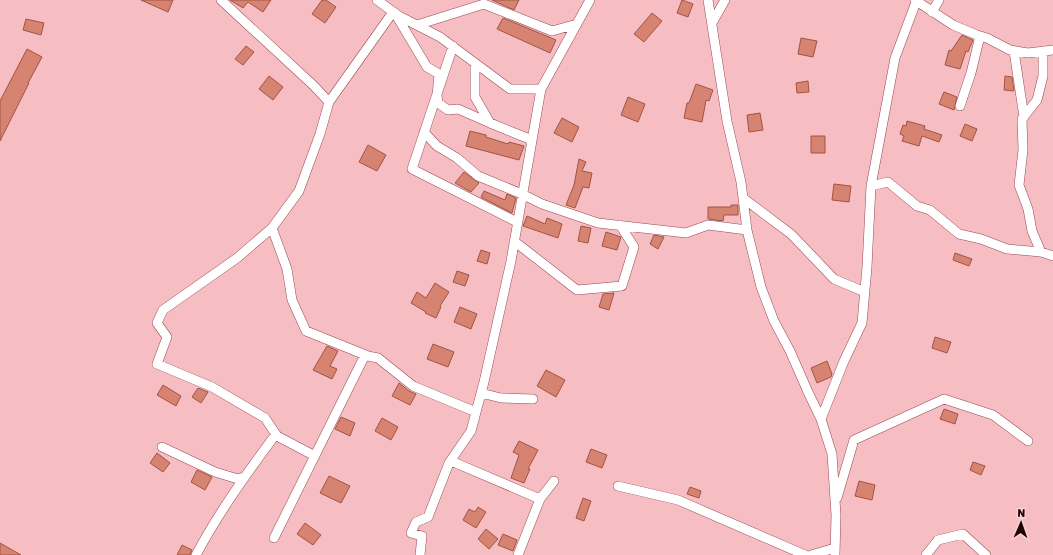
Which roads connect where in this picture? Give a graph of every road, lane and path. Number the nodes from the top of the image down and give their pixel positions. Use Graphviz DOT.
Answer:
graph roads {
  1 [pos="221,0"];
  2 [pos="377,0"];
  3 [pos="590,0"];
  4 [pos="708,0"];
  5 [pos="725,0"];
  6 [pos="939,0"];
  7 [pos="916,1"];
  8 [pos="392,9"];
  9 [pos="932,12"];
  10 [pos="712,23"];
  11 [pos="577,24"];
  12 [pos="417,25"];
  13 [pos="980,36"];
  14 [pos="453,46"];
  15 [pos="1014,50"];
  16 [pos="1053,50"];
  17 [pos="1043,51"];
  18 [pos="475,63"];
  19 [pos="541,89"];
  20 [pos="437,96"];
  21 [pos="329,102"];
  22 [pos="960,106"];
  23 [pos="1024,116"];
  24 [pos="490,123"];
  25 [pos="424,132"];
  26 [pos="532,140"];
  27 [pos="871,186"];
  28 [pos="522,194"];
  29 [pos="743,198"];
  30 [pos="517,222"];
  31 [pos="620,225"];
  32 [pos="272,228"];
  33 [pos="747,230"];
  34 [pos="514,241"];
  35 [pos="1041,252"];
  36 [pos="1053,256"];
  37 [pos="865,292"];
  38 [pos="365,355"];
  39 [pos="481,393"];
  40 [pos="533,399"];
  41 [pos="476,412"];
  42 [pos="821,419"];
  43 [pos="276,434"];
  44 [pos="1028,441"];
  45 [pos="162,447"];
  46 [pos="315,456"];
  47 [pos="451,461"];
  48 [pos="244,477"];
  49 [pos="554,481"];
  50 [pos="618,486"];
  51 [pos="540,499"];
  52 [pos="835,505"];
  53 [pos="274,538"];
  54 [pos="835,552"];
  55 [pos="196,555"];
  56 [pos="420,555"];
  57 [pos="518,555"];
  58 [pos="805,555"];
  59 [pos="811,555"];
  60 [pos="926,555"];
  61 [pos="986,555"];
  1 -- 21 [label="street"];
  2 -- 8 [label="street"];
  3 -- 11 [label="street"];
  4 -- 10 [label="street"];
  5 -- 10 [label="street"];
  6 -- 9 [label="street"];
  7 -- 9 [label="street"];
  7 -- 27 [label="street"];
  8 -- 12 [label="street"];
  8 -- 20 [label="street"];
  8 -- 21 [label="street"];
  9 -- 13 [label="street"];
  10 -- 29 [label="street"];
  11 -- 12 [label="street"];
  11 -- 19 [label="street"];
  12 -- 14 [label="street"];
  13 -- 15 [label="street"];
  13 -- 22 [label="street"];
  14 -- 18 [label="street"];
  14 -- 20 [label="street"];
  15 -- 17 [label="street"];
  15 -- 23 [label="street"];
  16 -- 17 [label="street"];
  17 -- 23 [label="street"];
  18 -- 19 [label="street"];
  18 -- 24 [label="street"];
  19 -- 26 [label="street"];
  20 -- 24 [label="street"];
  20 -- 25 [label="street"];
  21 -- 32 [label="street"];
  23 -- 35 [label="street"];
  24 -- 26 [label="street"];
  25 -- 28 [label="street"];
  25 -- 30 [label="street"];
  26 -- 28 [label="street"];
  27 -- 35 [label="street"];
  27 -- 37 [label="street"];
  28 -- 30 [label="street"];
  28 -- 31 [label="street"];
  29 -- 33 [label="street"];
  29 -- 37 [label="street"];
  30 -- 34 [label="street"];
  31 -- 33 [label="street"];
  31 -- 34 [label="street"];
  32 -- 38 [label="street"];
  32 -- 43 [label="street"];
  33 -- 42 [label="street"];
  34 -- 39 [label="street"];
  35 -- 36 [label="street"];
  37 -- 42 [label="street"];
  38 -- 41 [label="street"];
  38 -- 46 [label="street"];
  39 -- 40 [label="street"];
  39 -- 41 [label="street"];
  41 -- 47 [label="street"];
  42 -- 52 [label="street"];
  43 -- 46 [label="street"];
  43 -- 48 [label="street"];
  44 -- 52 [label="street"];
  45 -- 48 [label="street"];
  46 -- 53 [label="street"];
  47 -- 51 [label="street"];
  47 -- 56 [label="street"];
  48 -- 55 [label="street"];
  49 -- 51 [label="street"];
  50 -- 58 [label="street"];
  51 -- 57 [label="street"];
  52 -- 54 [label="street"];
  54 -- 59 [label="street"];
  60 -- 61 [label="street"];
}
